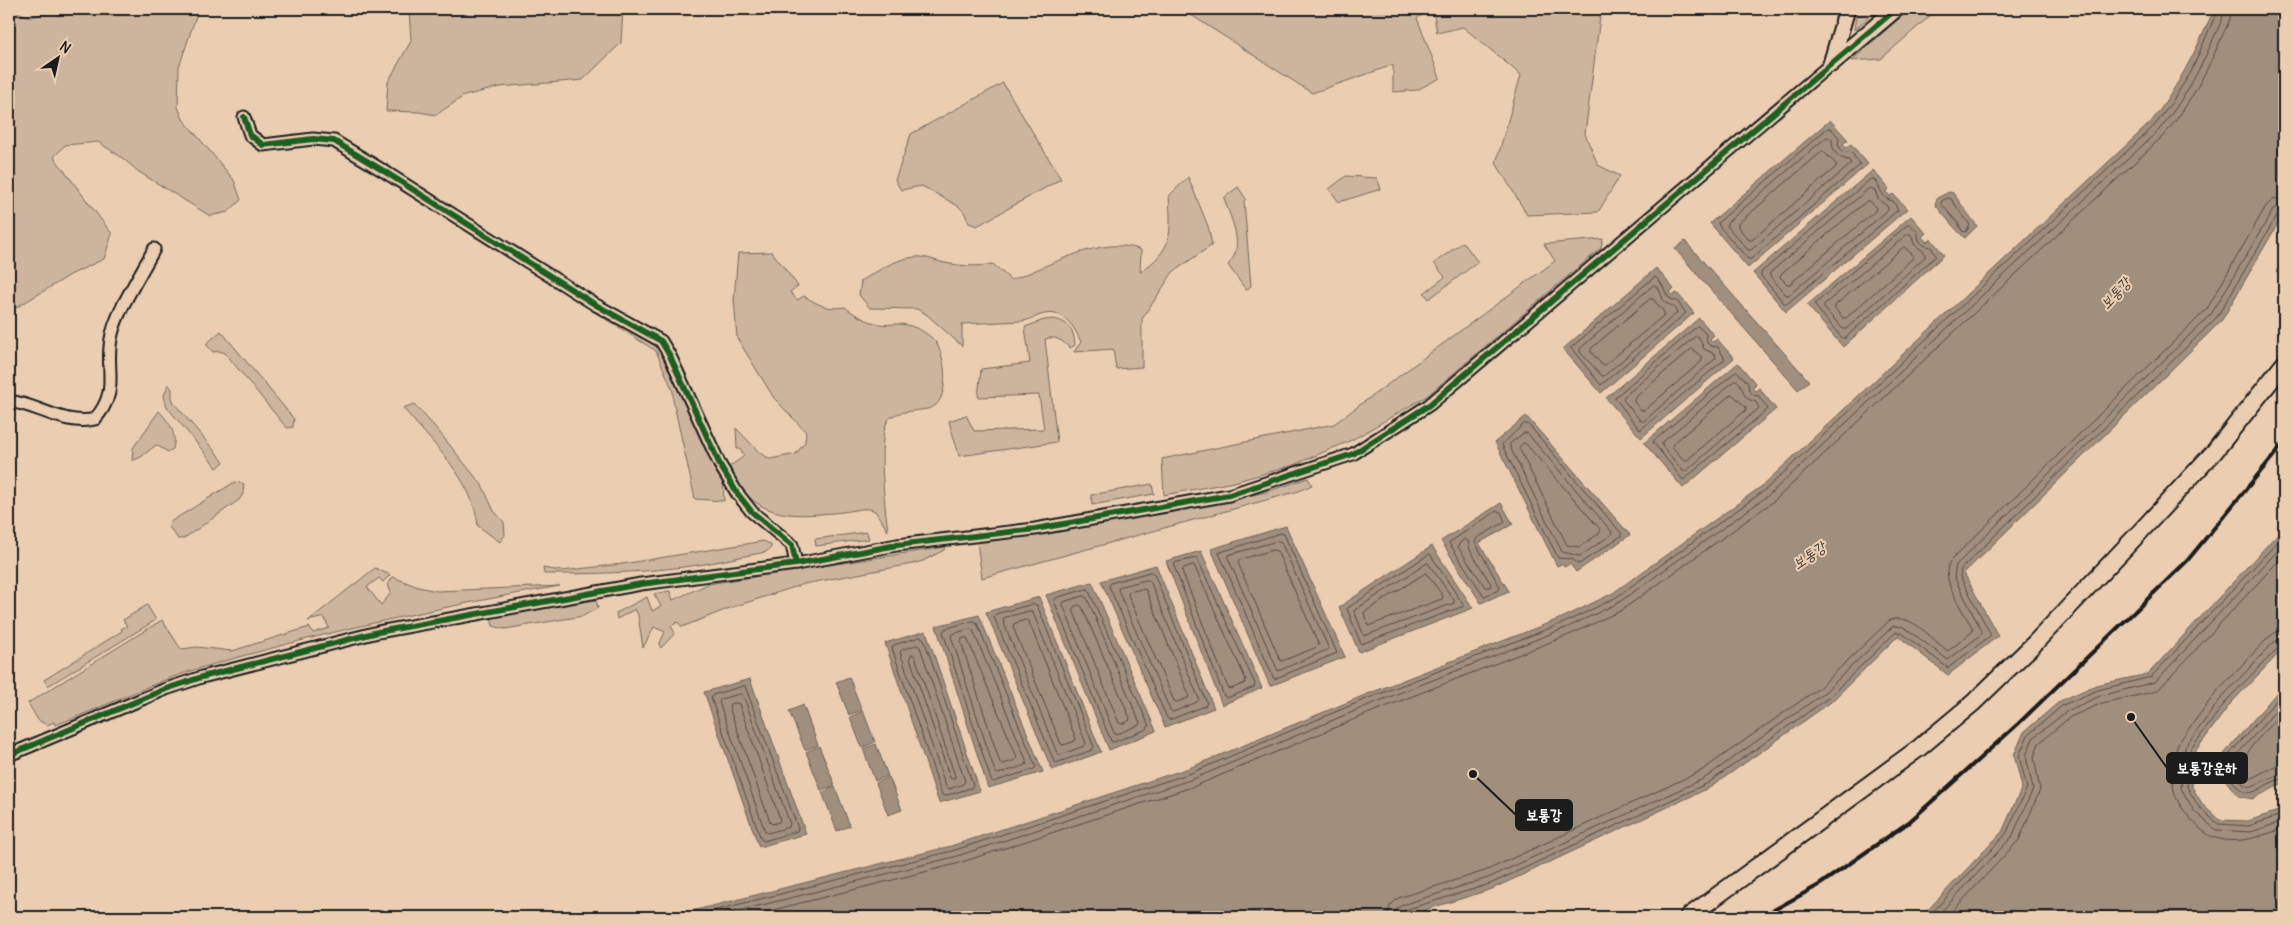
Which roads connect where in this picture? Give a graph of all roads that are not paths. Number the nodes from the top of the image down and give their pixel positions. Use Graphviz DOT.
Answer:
graph roads {
  1 [pos="1847,9"];
  2 [pos="1896,9"];
  3 [pos="1830,64"];
  4 [pos="244,117"];
  5 [pos="154,249"];
  6 [pos="2284,364"];
  7 [pos="9,401"];
  8 [pos="796,564"];
  9 [pos="9,755"];
  10 [pos="1688,917"];
  1 -- 3 [label="street"];
  2 -- 3 [label="street"];
  3 -- 8 [label="street"];
  4 -- 8 [label="street"];
  5 -- 7 [label="street"];
  6 -- 10 [label="main road"];
  8 -- 9 [label="street"];
}
